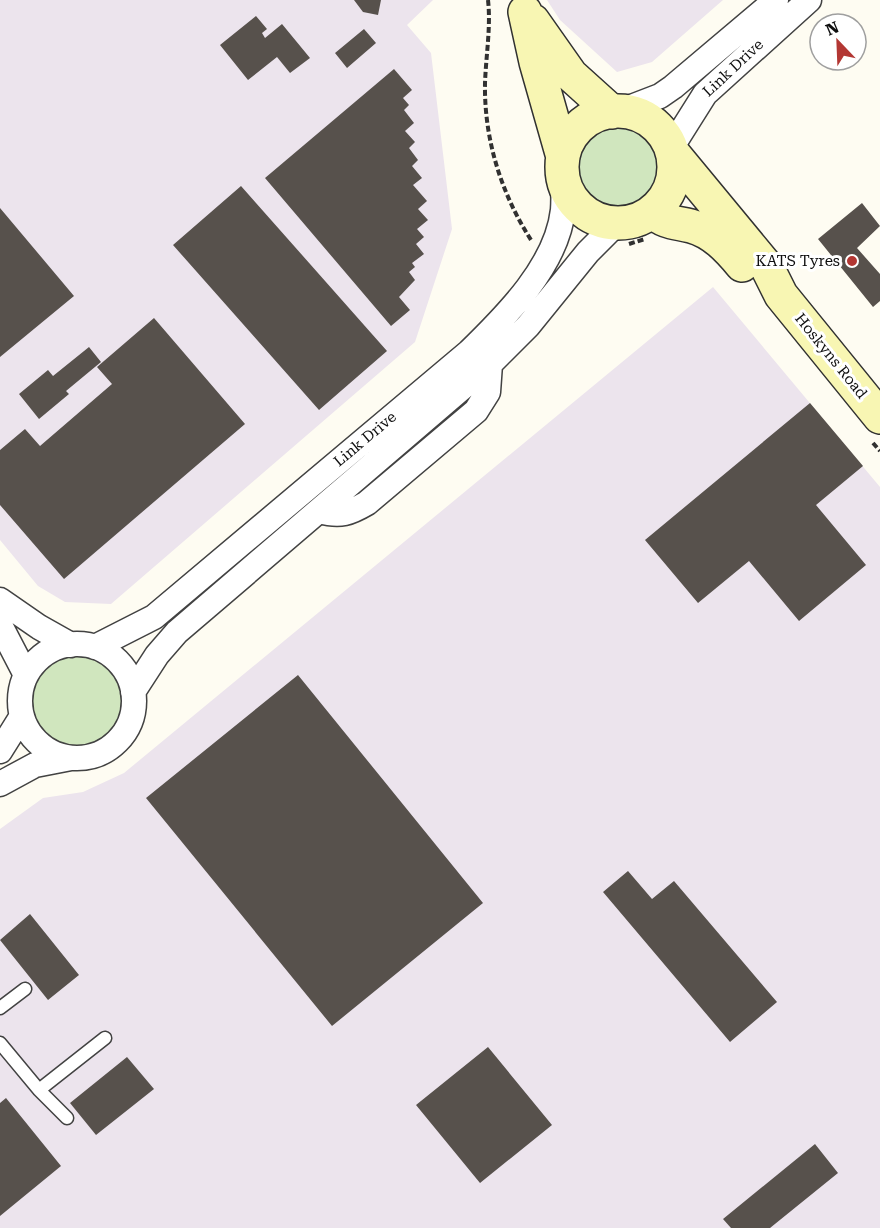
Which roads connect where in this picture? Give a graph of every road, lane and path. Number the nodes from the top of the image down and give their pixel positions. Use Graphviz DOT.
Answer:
graph roads {
  1 [pos="488,0"];
  2 [pos="776,0"];
  3 [pos="809,0"];
  4 [pos="522,6"];
  5 [pos="617,112"];
  6 [pos="672,150"];
  7 [pos="563,167"];
  8 [pos="655,224"];
  9 [pos="617,236"];
  10 [pos="533,242"];
  11 [pos="782,295"];
  12 [pos="876,430"];
  13 [pos="880,451"];
  14 [pos="0,600"];
  15 [pos="0,625"];
  16 [pos="71,645"];
  17 [pos="95,647"];
  18 [pos="26,675"];
  19 [pos="133,692"];
  20 [pos="22,716"];
  21 [pos="0,751"];
  22 [pos="74,758"];
  23 [pos="0,784"];
  24 [pos="25,988"];
  25 [pos="0,1008"];
  26 [pos="105,1038"];
  27 [pos="0,1043"];
  28 [pos="39,1090"];
  29 [pos="67,1118"];
  1 -- 10 [label="path"];
  2 -- 5 [label="street, Link Drive"];
  3 -- 6 [label="street, Link Drive"];
  4 -- 5 [label="main road"];
  4 -- 7 [label="main road"];
  5 -- 6 [label="main road"];
  5 -- 7 [label="main road"];
  6 -- 8 [label="main road"];
  6 -- 11 [label="main road, Hoskyns Road"];
  7 -- 9 [label="main road"];
  7 -- 17 [label="street, Link Drive"];
  8 -- 9 [label="path"];
  8 -- 9 [label="main road"];
  8 -- 11 [label="main road, Hoskyns Road"];
  9 -- 19 [label="street, Link Drive"];
  11 -- 12 [label="main road, Hoskyns Road"];
  12 -- 13 [label="path"];
  14 -- 16 [label="street"];
  15 -- 18 [label="street"];
  16 -- 17 [label="street"];
  16 -- 18 [label="street"];
  17 -- 19 [label="street"];
  18 -- 20 [label="street"];
  19 -- 22 [label="street"];
  20 -- 21 [label="street"];
  20 -- 22 [label="street"];
  22 -- 23 [label="street"];
  24 -- 25 [label="lane"];
  26 -- 28 [label="lane"];
  27 -- 28 [label="lane"];
  28 -- 29 [label="lane"];
}
